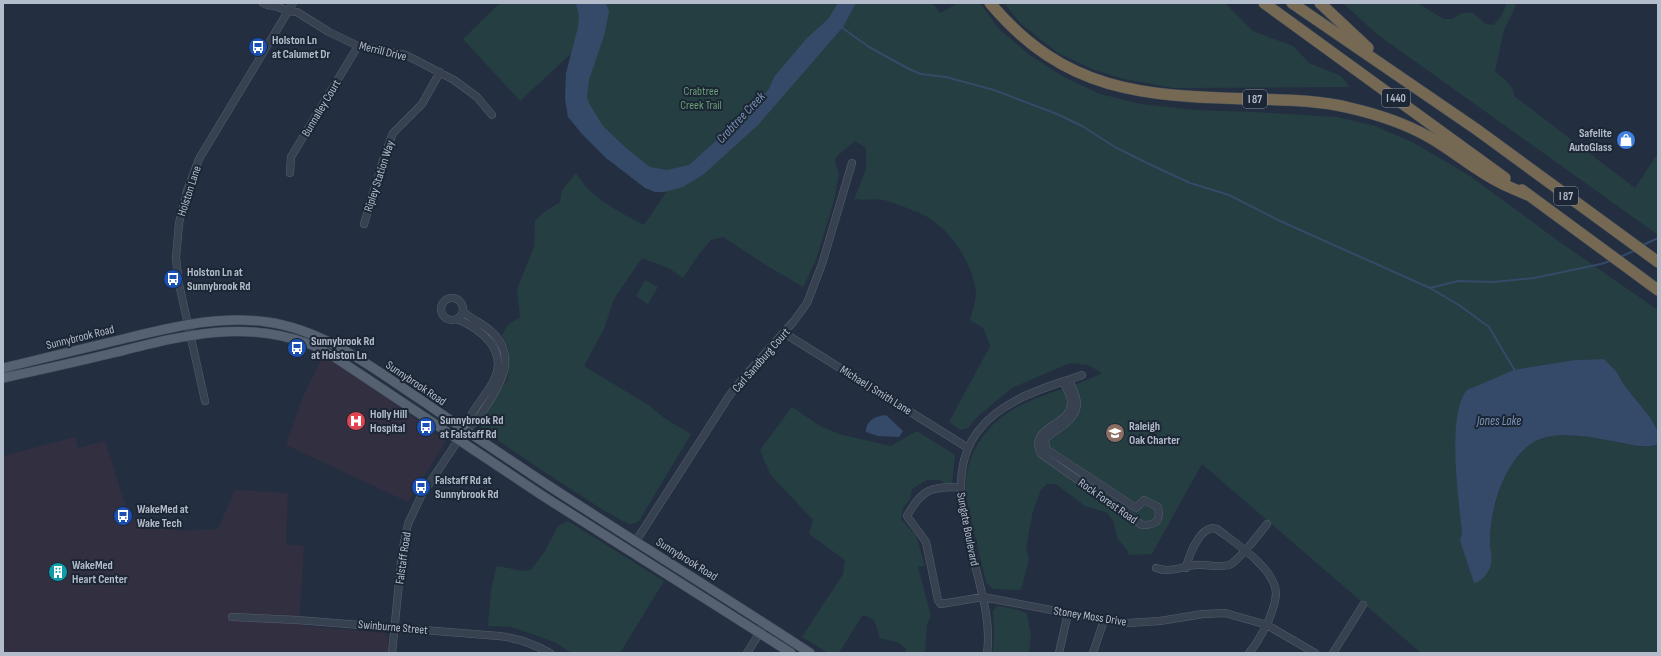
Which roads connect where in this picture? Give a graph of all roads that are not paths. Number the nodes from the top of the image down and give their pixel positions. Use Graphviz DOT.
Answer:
graph roads {
  1 [pos="263,3"];
  2 [pos="293,3"];
  3 [pos="990,3"];
  4 [pos="1264,3"];
  5 [pos="1292,3"];
  6 [pos="1320,3"];
  7 [pos="274,4"];
  8 [pos="288,11"];
  9 [pos="358,46"];
  10 [pos="1390,69"];
  11 [pos="440,72"];
  12 [pos="492,115"];
  13 [pos="852,163"];
  14 [pos="290,173"];
  15 [pos="1528,195"];
  16 [pos="364,224"];
  17 [pos="1658,262"];
  18 [pos="1658,290"];
  19 [pos="463,310"];
  20 [pos="458,319"];
  21 [pos="189,324"];
  22 [pos="784,333"];
  23 [pos="191,335"];
  24 [pos="68,353"];
  25 [pos="54,366"];
  26 [pos="3,368"];
  27 [pos="1082,375"];
  28 [pos="3,378"];
  29 [pos="1066,381"];
  30 [pos="205,401"];
  31 [pos="465,430"];
  32 [pos="459,440"];
  33 [pos="968,448"];
  34 [pos="960,487"];
  35 [pos="585,522"];
  36 [pos="1267,524"];
  37 [pos="636,541"];
  38 [pos="1244,551"];
  39 [pos="1156,568"];
  40 [pos="1186,568"];
  41 [pos="983,597"];
  42 [pos="1363,605"];
  43 [pos="1068,613"];
  44 [pos="232,617"];
  45 [pos="1104,620"];
  46 [pos="765,624"];
  47 [pos="1267,625"];
  48 [pos="395,627"];
  49 [pos="759,633"];
  50 [pos="392,653"];
  51 [pos="550,653"];
  52 [pos="747,653"];
  53 [pos="791,653"];
  54 [pos="810,653"];
  55 [pos="987,653"];
  56 [pos="1059,653"];
  57 [pos="1093,653"];
  58 [pos="1249,653"];
  59 [pos="1315,653"];
  60 [pos="1333,653"];
  1 -- 7 [label="street, Merrill Drive"];
  2 -- 8 [label="street, Holston Lane"];
  3 -- 15 [label="highway, I 87"];
  4 -- 15 [label="highway, I 440"];
  5 -- 10 [label="highway"];
  6 -- 10 [label="highway, I 87"];
  7 -- 8 [label="street, Merrill Drive"];
  8 -- 9 [label="street, Merrill Drive"];
  8 -- 21 [label="street, Holston Lane"];
  9 -- 11 [label="street, Merrill Drive"];
  9 -- 14 [label="street, Bunnalley Court"];
  10 -- 17 [label="highway, I 87"];
  11 -- 12 [label="street, Merrill Drive"];
  11 -- 16 [label="street, Ripley Station Way"];
  13 -- 22 [label="street, Carl Sandburg Court"];
  15 -- 18 [label="highway, I 87"];
  19 -- 20 [label="street"];
  19 -- 20 [label="street, Falstaff Road"];
  19 -- 31 [label="street, Falstaff Road"];
  20 -- 31 [label="street, Falstaff Road"];
  21 -- 23 [label="street, Holston Lane"];
  21 -- 24 [label="main road, Sunnybrook Road"];
  21 -- 31 [label="main road, Sunnybrook Road"];
  22 -- 33 [label="street, Michael J Smith Lane"];
  22 -- 37 [label="street, Carl Sandburg Court"];
  23 -- 25 [label="main road, Sunnybrook Road"];
  23 -- 30 [label="street, Holston Lane"];
  23 -- 32 [label="main road, Sunnybrook Road"];
  24 -- 25 [label="main road"];
  24 -- 26 [label="main road, Sunnybrook Road"];
  25 -- 28 [label="main road, Sunnybrook Road"];
  27 -- 29 [label="street, Sungate Boulevard"];
  29 -- 29 [label="street, Rock Forest Road"];
  29 -- 33 [label="street, Sungate Boulevard"];
  31 -- 32 [label="street, Falstaff Road"];
  31 -- 37 [label="main road, Sunnybrook Road"];
  32 -- 35 [label="main road, Sunnybrook Road"];
  32 -- 48 [label="street, Falstaff Road"];
  33 -- 34 [label="street, Sungate Boulevard"];
  34 -- 41 [label="street, Sungate Boulevard"];
  34 -- 41 [label="street"];
  35 -- 37 [label="main road"];
  35 -- 49 [label="main road, Sunnybrook Road"];
  36 -- 38 [label="street"];
  37 -- 46 [label="main road, Sunnybrook Road"];
  38 -- 40 [label="street"];
  38 -- 40 [label="street"];
  38 -- 47 [label="street"];
  39 -- 40 [label="street"];
  41 -- 43 [label="street, Stoney Moss Drive"];
  41 -- 55 [label="street, Sungate Boulevard"];
  42 -- 60 [label="street"];
  43 -- 45 [label="street, Stoney Moss Drive"];
  43 -- 56 [label="street"];
  44 -- 48 [label="street, Swinburne Street"];
  45 -- 47 [label="street, Stoney Moss Drive"];
  45 -- 57 [label="street"];
  46 -- 49 [label="street"];
  46 -- 54 [label="main road, Sunnybrook Road"];
  47 -- 58 [label="street"];
  47 -- 59 [label="street, Stoney Moss Drive"];
  48 -- 50 [label="street, Falstaff Road"];
  48 -- 51 [label="street, Swinburne Street"];
  49 -- 52 [label="street"];
  49 -- 53 [label="main road, Sunnybrook Road"];
}
